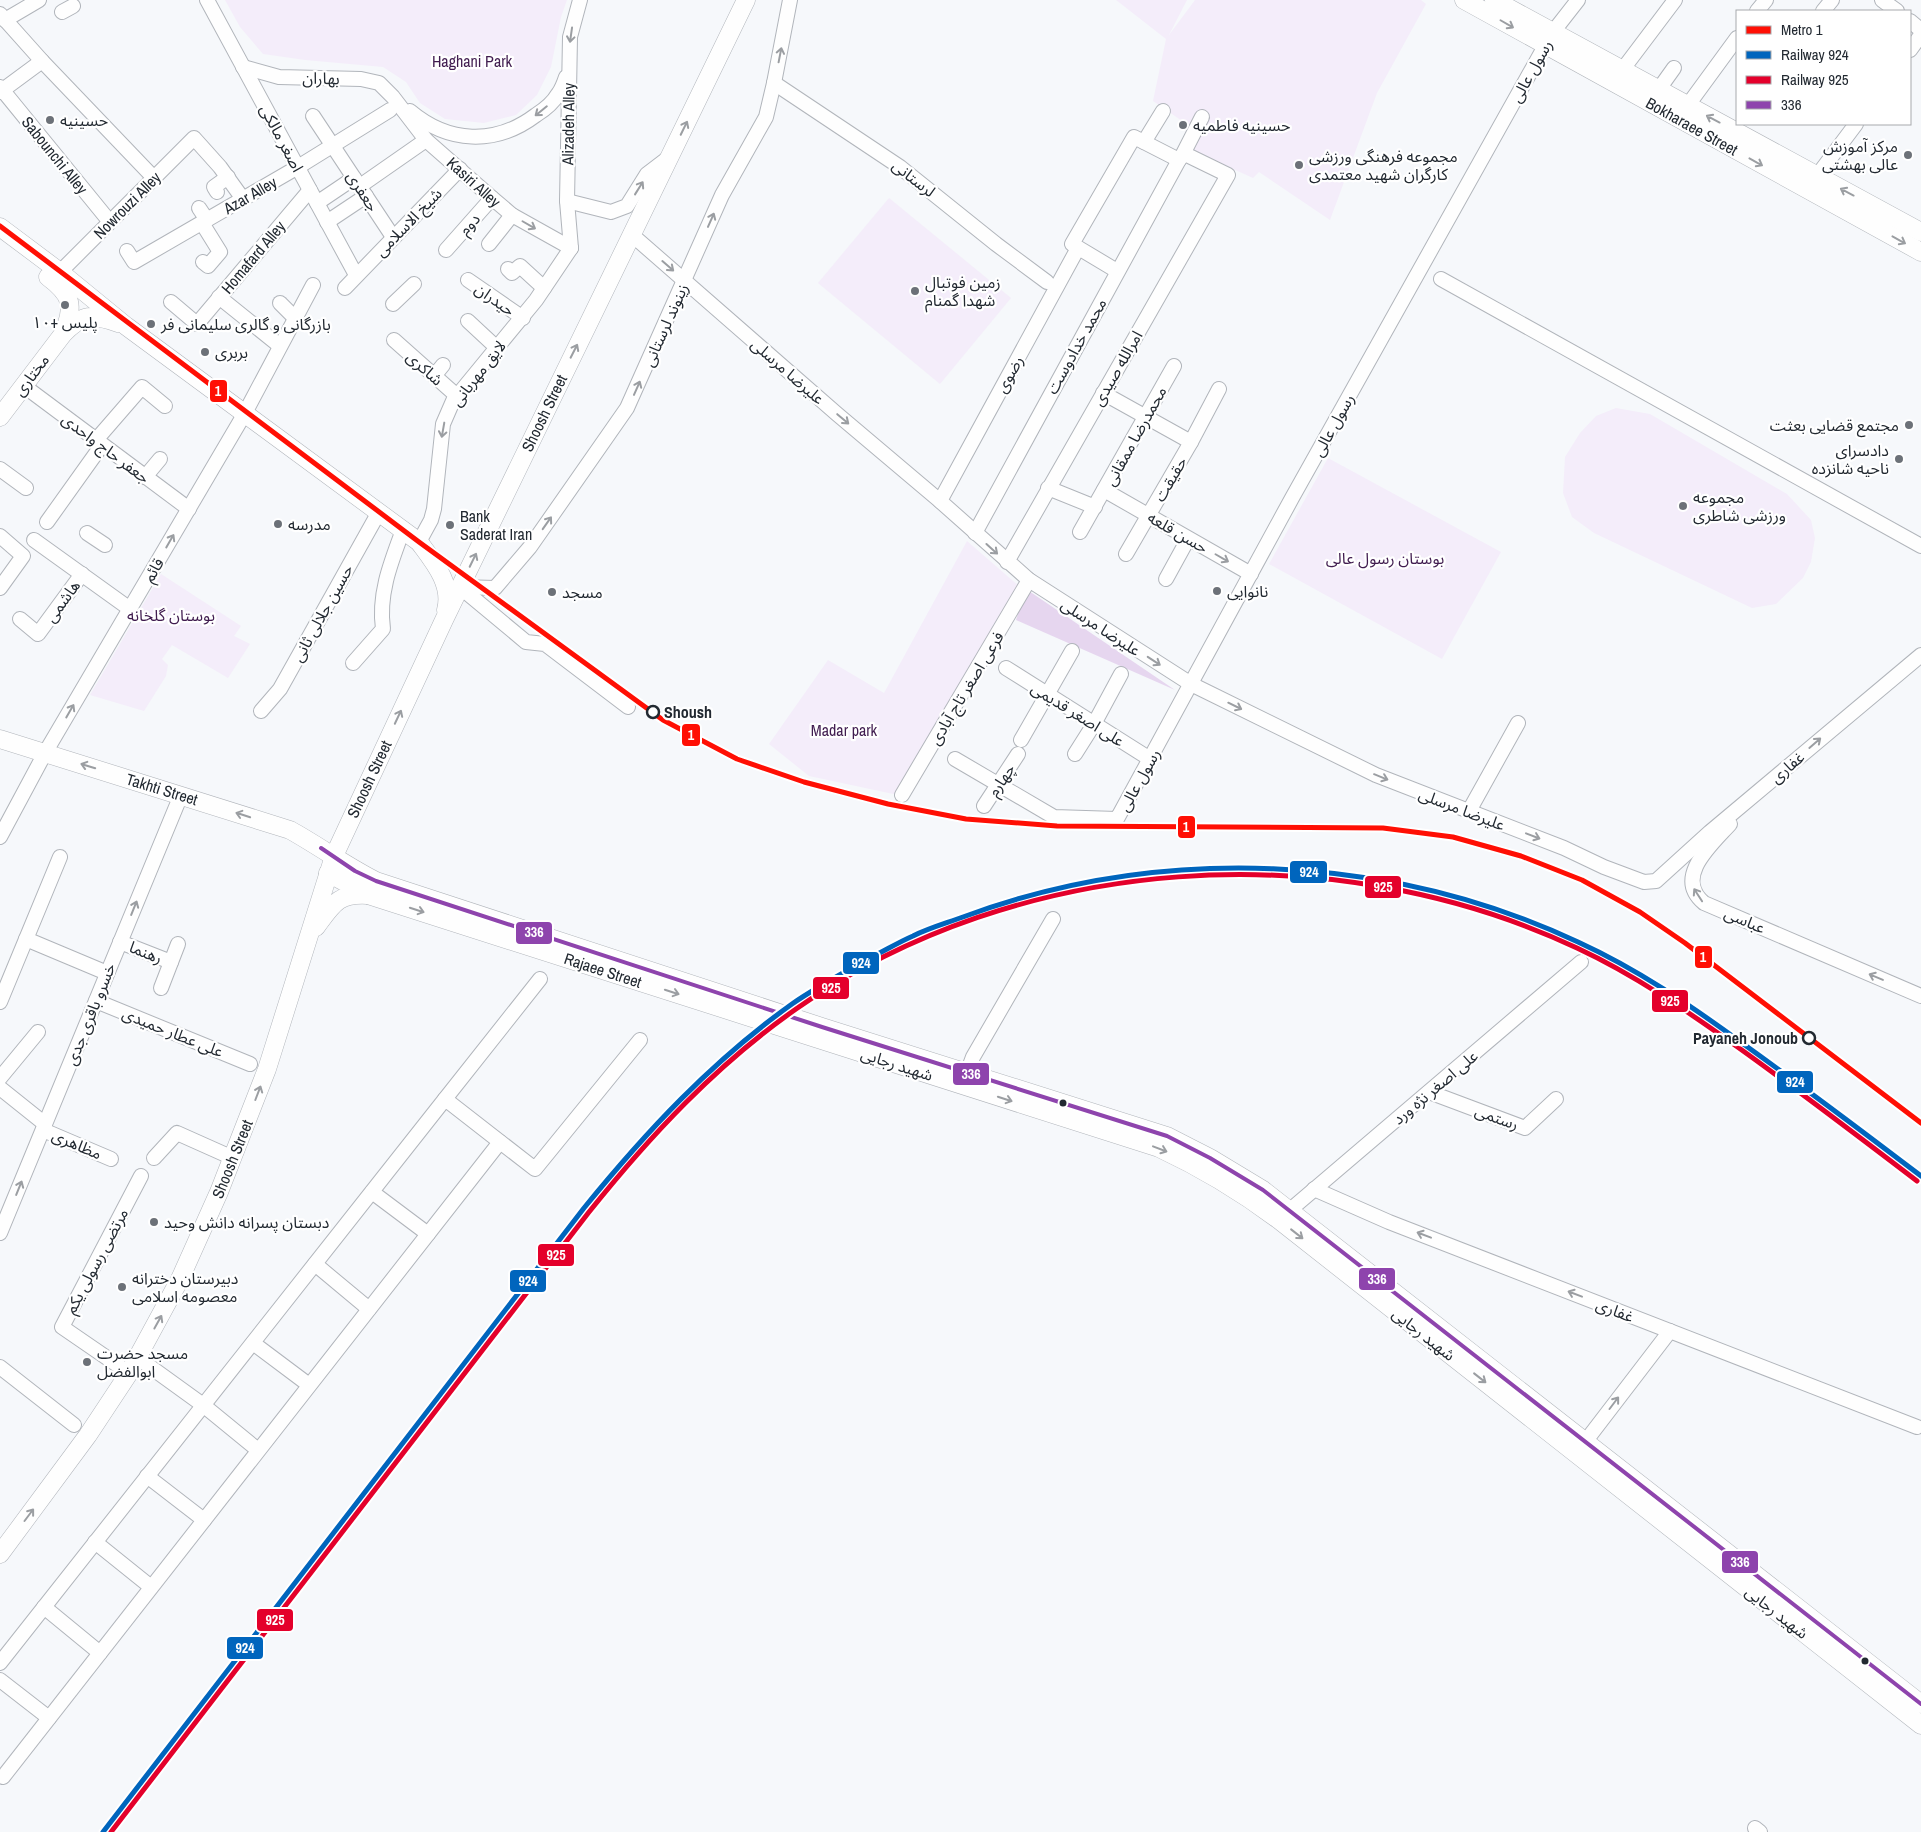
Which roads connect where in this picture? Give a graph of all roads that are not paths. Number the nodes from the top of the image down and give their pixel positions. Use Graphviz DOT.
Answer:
graph roads {
  1 [pos="38,0"];
  2 [pos="207,0"];
  3 [pos="580,0"];
  4 [pos="746,0"];
  5 [pos="790,0"];
  6 [pos="1464,0"];
  7 [pos="1494,0"];
  8 [pos="1578,0"];
  9 [pos="1675,0"];
  10 [pos="1766,0"];
  11 [pos="1832,0"];
  12 [pos="1882,3"];
  13 [pos="1758,10"];
  14 [pos="1824,10"];
  15 [pos="1895,10"];
  16 [pos="2,17"];
  17 [pos="1911,22"];
  18 [pos="1921,30"];
  19 [pos="1921,35"];
  20 [pos="1549,39"];
  21 [pos="1736,39"];
  22 [pos="1911,49"];
  23 [pos="42,61"];
  24 [pos="243,67"];
  25 [pos="1674,68"];
  26 [pos="1623,69"];
  27 [pos="569,72"];
  28 [pos="774,83"];
  29 [pos="1658,89"];
  30 [pos="1,90"];
  31 [pos="391,103"];
  32 [pos="1688,105"];
  33 [pos="1162,111"];
  34 [pos="314,116"];
  35 [pos="1202,117"];
  36 [pos="1855,125"];
  37 [pos="1738,127"];
  38 [pos="1139,139"];
  39 [pos="426,140"];
  40 [pos="332,144"];
  41 [pos="668,158"];
  42 [pos="1181,158"];
  43 [pos="298,167"];
  44 [pos="460,169"];
  45 [pos="228,177"];
  46 [pos="154,178"];
  47 [pos="1814,183"];
  48 [pos="360,187"];
  49 [pos="310,190"];
  50 [pos="217,192"];
  51 [pos="243,198"];
  52 [pos="492,198"];
  53 [pos="567,201"];
  54 [pos="317,203"];
  55 [pos="199,208"];
  56 [pos="512,215"];
  57 [pos="204,221"];
  58 [pos="110,222"];
  59 [pos="327,222"];
  60 [pos="0,227"];
  61 [pos="1921,232"];
  62 [pos="631,234"];
  63 [pos="393,238"];
  64 [pos="0,241"];
  65 [pos="489,244"];
  66 [pos="571,248"];
  67 [pos="1078,248"];
  68 [pos="446,250"];
  69 [pos="1921,252"];
  70 [pos="130,256"];
  71 [pos="203,262"];
  72 [pos="508,269"];
  73 [pos="1117,271"];
  74 [pos="356,275"];
  75 [pos="60,279"];
  76 [pos="1441,279"];
  77 [pos="468,280"];
  78 [pos="685,281"];
  79 [pos="1047,282"];
  80 [pos="414,284"];
  81 [pos="313,285"];
  82 [pos="345,288"];
  83 [pos="544,288"];
  84 [pos="219,297"];
  85 [pos="171,302"];
  86 [pos="280,304"];
  87 [pos="393,304"];
  88 [pos="295,318"];
  89 [pos="522,318"];
  90 [pos="468,321"];
  91 [pos="126,326"];
  92 [pos="63,334"];
  93 [pos="394,340"];
  94 [pos="280,346"];
  95 [pos="497,348"];
  96 [pos="444,365"];
  97 [pos="1174,366"];
  98 [pos="434,376"];
  99 [pos="24,386"];
  100 [pos="1219,390"];
  101 [pos="1103,393"];
  102 [pos="457,396"];
  103 [pos="165,406"];
  104 [pos="1,413"];
  105 [pos="245,413"];
  106 [pos="1146,416"];
  107 [pos="99,442"];
  108 [pos="1191,442"];
  109 [pos="160,459"];
  110 [pos="7,469"];
  111 [pos="145,477"];
  112 [pos="26,488"];
  113 [pos="1048,488"];
  114 [pos="1104,490"];
  115 [pos="940,501"];
  116 [pos="1095,507"];
  117 [pos="188,509"];
  118 [pos="379,512"];
  119 [pos="1149,516"];
  120 [pos="47,522"];
  121 [pos="403,530"];
  122 [pos="1080,532"];
  123 [pos="86,533"];
  124 [pos="975,533"];
  125 [pos="0,536"];
  126 [pos="1188,538"];
  127 [pos="34,540"];
  128 [pos="419,542"];
  129 [pos="106,545"];
  130 [pos="1921,546"];
  131 [pos="1126,554"];
  132 [pos="1007,562"];
  133 [pos="82,574"];
  134 [pos="1251,574"];
  135 [pos="1166,579"];
  136 [pos="1029,580"];
  137 [pos="460,587"];
  138 [pos="0,588"];
  139 [pos="130,609"];
  140 [pos="20,619"];
  141 [pos="444,620"];
  142 [pos="1072,650"];
  143 [pos="1921,654"];
  144 [pos="353,664"];
  145 [pos="1006,668"];
  146 [pos="1121,674"];
  147 [pos="1191,684"];
  148 [pos="1047,694"];
  149 [pos="628,707"];
  150 [pos="261,711"];
  151 [pos="1518,723"];
  152 [pos="1094,724"];
  153 [pos="0,739"];
  154 [pos="1021,740"];
  155 [pos="45,753"];
  156 [pos="1018,754"];
  157 [pos="1075,754"];
  158 [pos="955,759"];
  159 [pos="1150,759"];
  160 [pos="998,784"];
  161 [pos="1765,786"];
  162 [pos="181,795"];
  163 [pos="902,795"];
  164 [pos="984,806"];
  165 [pos="1469,811"];
  166 [pos="0,836"];
  167 [pos="328,852"];
  168 [pos="60,857"];
  169 [pos="328,873"];
  170 [pos="353,878"];
  171 [pos="1656,881"];
  172 [pos="370,896"];
  173 [pos="1053,919"];
  174 [pos="26,938"];
  175 [pos="308,938"];
  176 [pos="120,942"];
  177 [pos="178,944"];
  178 [pos="171,962"];
  179 [pos="1581,962"];
  180 [pos="107,973"];
  181 [pos="540,979"];
  182 [pos="161,988"];
  183 [pos="1921,996"];
  184 [pos="96,1001"];
  185 [pos="0,1002"];
  186 [pos="756,1012"];
  187 [pos="815,1031"];
  188 [pos="38,1032"];
  189 [pos="640,1040"];
  190 [pos="250,1064"];
  191 [pos="967,1073"];
  192 [pos="0,1078"];
  193 [pos="0,1088"];
  194 [pos="1429,1092"];
  195 [pos="445,1099"];
  196 [pos="1556,1099"];
  197 [pos="44,1127"];
  198 [pos="500,1142"];
  199 [pos="154,1158"];
  200 [pos="233,1158"];
  201 [pos="111,1159"];
  202 [pos="141,1176"];
  203 [pos="1314,1189"];
  204 [pos="372,1192"];
  205 [pos="1284,1215"];
  206 [pos="0,1233"];
  207 [pos="428,1234"];
  208 [pos="315,1264"];
  209 [pos="370,1309"];
  210 [pos="1670,1331"];
  211 [pos="253,1342"];
  212 [pos="138,1358"];
  213 [pos="0,1367"];
  214 [pos="129,1373"];
  215 [pos="309,1385"];
  216 [pos="203,1406"];
  217 [pos="74,1425"];
  218 [pos="1918,1427"];
  219 [pos="1585,1442"];
  220 [pos="258,1450"];
  221 [pos="147,1476"];
  222 [pos="204,1520"];
  223 [pos="95,1542"];
  224 [pos="0,1554"];
  225 [pos="151,1587"];
  226 [pos="44,1607"];
  227 [pos="100,1653"];
  228 [pos="0,1663"];
  229 [pos="0,1680"];
  230 [pos="1921,1704"];
  231 [pos="49,1718"];
  232 [pos="1921,1725"];
  233 [pos="3,1777"];
  1 -- 16 [label="street"];
  2 -- 24 [label="street, اصغر مالکی"];
  3 -- 27 [label="street, Alizadeh Alley, one-way"];
  41 -- 4 [label="main road, Shoosh Street, one-way"];
  28 -- 5 [label="street, زینوند لرستانی, one-way"];
  6 -- 20 [label="main road, Bokharaee Street, one-way"];
  7 -- 20 [label="main road, Bokharaee Street"];
  8 -- 20 [label="street, رسول عالی"];
  9 -- 26 [label="street"];
  10 -- 13 [label="street"];
  11 -- 14 [label="street"];
  12 -- 15 [label="street"];
  16 -- 23 [label="street"];
  17 -- 18 [label="street"];
  19 -- 22 [label="street"];
  20 -- 26 [label="main road, Bokharaee Street"];
  20 -- 47 [label="main road, Bokharaee Street, one-way"];
  20 -- 134 [label="street, رسول عالی"];
  21 -- 32 [label="street"];
  23 -- 30 [label="street"];
  23 -- 46 [label="street"];
  24 -- 31 [label="street, بهاران"];
  24 -- 43 [label="street, اصغر مالکی"];
  25 -- 29 [label="street"];
  26 -- 29 [label="main road, Bokharaee Street"];
  27 -- 31 [label="street, one-way"];
  27 -- 53 [label="street, Alizadeh Alley"];
  78 -- 28 [label="street, زینوند لرستانی, one-way"];
  28 -- 79 [label="street, لرستانی"];
  29 -- 32 [label="main road, Bokharaee Street"];
  30 -- 58 [label="street, Sabounchi Alley"];
  31 -- 39 [label="street, Kasiri Alley"];
  31 -- 40 [label="street, Azar Alley"];
  37 -- 32 [label="main road, Bokharaee Street, one-way"];
  33 -- 38 [label="street"];
  34 -- 40 [label="street, جعفری"];
  35 -- 42 [label="street, محمد خدادوست"];
  36 -- 47 [label="street"];
  37 -- 47 [label="main road, Bokharaee Street"];
  38 -- 42 [label="street"];
  38 -- 67 [label="street"];
  39 -- 44 [label="street, Kasiri Alley"];
  39 -- 48 [label="street"];
  40 -- 43 [label="street, Azar Alley"];
  40 -- 48 [label="street, جعفری"];
  53 -- 41 [label="street, one-way"];
  41 -- 62 [label="main road, Shoosh Street"];
  42 -- 73 [label="street, محمد خدادوست"];
  42 -- 101 [label="street, امرالله صیدی"];
  43 -- 49 [label="street, اصغر مالکی"];
  43 -- 51 [label="street, Azar Alley"];
  44 -- 52 [label="street, Kasiri Alley"];
  44 -- 63 [label="street, شیخ الاسلامی"];
  45 -- 46 [label="street, Nowrouzi Alley"];
  45 -- 50 [label="street"];
  45 -- 51 [label="street"];
  46 -- 58 [label="street, Nowrouzi Alley"];
  61 -- 47 [label="main road, Bokharaee Street, one-way"];
  47 -- 69 [label="main road, Bokharaee Street, one-way"];
  48 -- 54 [label="street"];
  48 -- 59 [label="street"];
  48 -- 63 [label="street, جعفری"];
  49 -- 54 [label="street, اصغر مالکی"];
  49 -- 84 [label="street, Homafard Alley"];
  51 -- 57 [label="street, Azar Alley"];
  52 -- 56 [label="street, Kasiri Alley"];
  52 -- 68 [label="street, دوم"];
  53 -- 66 [label="street, Alizadeh Alley"];
  54 -- 59 [label="street, اصغر مالکی"];
  55 -- 57 [label="street"];
  56 -- 65 [label="street"];
  56 -- 66 [label="street, Kasiri Alley, one-way"];
  57 -- 70 [label="street, Azar Alley"];
  57 -- 71 [label="street"];
  58 -- 75 [label="street, Nowrouzi Alley"];
  59 -- 74 [label="street, اصغر مالکی"];
  60 -- 75 [label="main road"];
  62 -- 78 [label="street, علیرضا مرسلی, one-way"];
  137 -- 62 [label="main road, Shoosh Street, one-way"];
  63 -- 74 [label="street, شیخ الاسلامی"];
  64 -- 75 [label="main road"];
  66 -- 83 [label="street, لایق مهربانی"];
  67 -- 73 [label="street"];
  67 -- 115 [label="street, رضوی"];
  72 -- 83 [label="street"];
  73 -- 124 [label="street, محمد خدادوست"];
  74 -- 82 [label="street, شیخ الاسلامی"];
  75 -- 91 [label="main road"];
  75 -- 92 [label="main road"];
  76 -- 130 [label="street"];
  77 -- 89 [label="street, حیدران"];
  78 -- 115 [label="street, علیرضا مرسلی, one-way"];
  137 -- 78 [label="street, زینوند لرستانی, one-way"];
  80 -- 87 [label="street"];
  81 -- 88 [label="street, قائم"];
  83 -- 89 [label="street, لایق مهربانی"];
  84 -- 85 [label="street, Homafard Alley"];
  84 -- 94 [label="street"];
  86 -- 88 [label="street"];
  88 -- 94 [label="street, قائم"];
  89 -- 95 [label="street, لایق مهربانی"];
  90 -- 95 [label="street"];
  91 -- 92 [label="main road"];
  91 -- 105 [label="main road"];
  92 -- 99 [label="main road, مختاری"];
  93 -- 98 [label="street, شاکری"];
  94 -- 105 [label="street, قائم"];
  95 -- 102 [label="street, لایق مهربانی"];
  96 -- 98 [label="street"];
  97 -- 106 [label="street, محمدرضا ممقانی"];
  98 -- 102 [label="street, شاکری"];
  99 -- 104 [label="main road, مختاری"];
  99 -- 107 [label="street, جعفر حاج واحدی"];
  100 -- 108 [label="street, حقیقت"];
  101 -- 106 [label="street"];
  101 -- 113 [label="street, امرالله صیدی"];
  102 -- 128 [label="street, لایق مهربانی, one-way"];
  103 -- 107 [label="street"];
  105 -- 117 [label="street, قائم"];
  105 -- 118 [label="main road"];
  106 -- 108 [label="street"];
  106 -- 114 [label="street, محمدرضا ممقانی"];
  107 -- 111 [label="street, جعفر حاج واحدی"];
  107 -- 120 [label="street"];
  108 -- 119 [label="street, حقیقت"];
  109 -- 111 [label="street"];
  110 -- 112 [label="street"];
  111 -- 117 [label="street, جعفر حاج واحدی"];
  113 -- 116 [label="street"];
  113 -- 132 [label="street, امرالله صیدی"];
  114 -- 116 [label="street, محمدرضا ممقانی"];
  114 -- 119 [label="street, حسن قلعه"];
  115 -- 124 [label="street, علیرضا مرسلی"];
  116 -- 122 [label="street, محمدرضا ممقانی"];
  139 -- 117 [label="street, قائم, one-way"];
  118 -- 121 [label="main road"];
  118 -- 150 [label="street, حسین جلالی ثانی"];
  119 -- 126 [label="street, حسن قلعه"];
  119 -- 131 [label="street, حقیقت"];
  121 -- 128 [label="main road"];
  121 -- 144 [label="street"];
  123 -- 129 [label="street"];
  124 -- 132 [label="street, علیرضا مرسلی, one-way"];
  125 -- 138 [label="street"];
  126 -- 134 [label="street, حسن قلعه, one-way"];
  126 -- 135 [label="street"];
  127 -- 133 [label="street, هاشمی"];
  128 -- 141 [label="main road"];
  132 -- 136 [label="street, علیرضا مرسلی"];
  133 -- 139 [label="street, هاشمی"];
  133 -- 140 [label="street, هاشمی"];
  134 -- 147 [label="street, رسول عالی"];
  136 -- 147 [label="street, علیرضا مرسلی, one-way"];
  136 -- 163 [label="street, فرعی اصغر تاج آبادی"];
  137 -- 141 [label="main road, Shoosh Street"];
  137 -- 149 [label="street"];
  155 -- 139 [label="street, قائم, one-way"];
  167 -- 141 [label="main road, Shoosh Street, one-way"];
  142 -- 148 [label="street"];
  161 -- 143 [label="street, غفاری, one-way"];
  145 -- 148 [label="street, علی اصغر قدیمی"];
  146 -- 152 [label="street"];
  147 -- 159 [label="street, رسول عالی"];
  147 -- 165 [label="street, علیرضا مرسلی, one-way"];
  148 -- 152 [label="street, علی اصغر قدیمی"];
  148 -- 154 [label="street"];
  151 -- 165 [label="street"];
  152 -- 157 [label="street"];
  152 -- 159 [label="street, علی اصغر قدیمی"];
  153 -- 155 [label="main road, Takhti Street"];
  162 -- 155 [label="main road, Takhti Street, one-way"];
  155 -- 166 [label="street, قائم"];
  156 -- 160 [label="street, چهارم"];
  158 -- 160 [label="street"];
  159 -- 160 [label="street, رسول عالی"];
  160 -- 164 [label="street, چهارم"];
  161 -- 171 [label="street, غفاری"];
  183 -- 161 [label="street, عباسی, one-way"];
  167 -- 162 [label="main road, Takhti Street, one-way"];
  176 -- 162 [label="street, خسرو باقری جدی, one-way"];
  165 -- 171 [label="street, علیرضا مرسلی, one-way"];
  167 -- 169 [label="main road, Shoosh Street"];
  167 -- 170 [label="main road, Rajaee Street"];
  168 -- 174 [label="street"];
  169 -- 170 [label="main road"];
  169 -- 175 [label="main road, Shoosh Street"];
  170 -- 172 [label="main road"];
  170 -- 186 [label="main road, Rajaee Street"];
  172 -- 175 [label="main road"];
  172 -- 186 [label="main road, Rajaee Street, one-way"];
  173 -- 191 [label="street"];
  174 -- 180 [label="street"];
  174 -- 185 [label="street"];
  200 -- 175 [label="main road, Shoosh Street, one-way"];
  176 -- 178 [label="street, رهنما"];
  176 -- 180 [label="street, خسرو باقری جدی"];
  177 -- 178 [label="street"];
  178 -- 182 [label="street"];
  179 -- 194 [label="street, علی اصغر نژه ورد"];
  180 -- 184 [label="street, خسرو باقری جدی"];
  181 -- 195 [label="street"];
  184 -- 190 [label="street, علی عطار حمیدی"];
  184 -- 197 [label="street, خسرو باقری جدی"];
  186 -- 187 [label="main road, Rajaee Street"];
  187 -- 191 [label="main road, Rajaee Street"];
  187 -- 205 [label="main road, شهید رجایی, one-way"];
  188 -- 192 [label="street"];
  189 -- 198 [label="street"];
  191 -- 205 [label="main road, Rajaee Street"];
  193 -- 197 [label="street, مظاهری"];
  194 -- 196 [label="street, رستمی"];
  194 -- 203 [label="street, علی اصغر نژه ورد"];
  195 -- 198 [label="street"];
  195 -- 204 [label="street"];
  197 -- 201 [label="street, مظاهری"];
  206 -- 197 [label="street, خسرو باقری جدی, one-way"];
  198 -- 207 [label="street"];
  199 -- 200 [label="street"];
  212 -- 200 [label="main road, Shoosh Street, one-way"];
  202 -- 214 [label="street, مرتضی رسولی یکم"];
  203 -- 205 [label="street, علی اصغر نژه ورد"];
  210 -- 203 [label="street, غفاری, one-way"];
  204 -- 207 [label="street"];
  204 -- 208 [label="street"];
  205 -- 219 [label="main road, Rajaee Street"];
  205 -- 232 [label="main road, شهید رجایی, one-way"];
  207 -- 209 [label="street"];
  208 -- 209 [label="street"];
  208 -- 211 [label="street"];
  209 -- 215 [label="street"];
  210 -- 218 [label="street, غفاری"];
  219 -- 210 [label="street, one-way"];
  211 -- 215 [label="street"];
  211 -- 216 [label="street"];
  212 -- 214 [label="main road, Shoosh Street"];
  212 -- 216 [label="street"];
  213 -- 217 [label="street"];
  224 -- 214 [label="main road, Shoosh Street, one-way"];
  215 -- 220 [label="street"];
  216 -- 220 [label="street"];
  216 -- 221 [label="street"];
  219 -- 230 [label="main road, Rajaee Street"];
  220 -- 222 [label="street"];
  221 -- 222 [label="street"];
  221 -- 223 [label="street"];
  222 -- 225 [label="street"];
  223 -- 225 [label="street"];
  223 -- 226 [label="street"];
  225 -- 227 [label="street"];
  226 -- 227 [label="street"];
  226 -- 228 [label="street"];
  227 -- 231 [label="street"];
  229 -- 231 [label="street"];
  231 -- 233 [label="street"];
}
